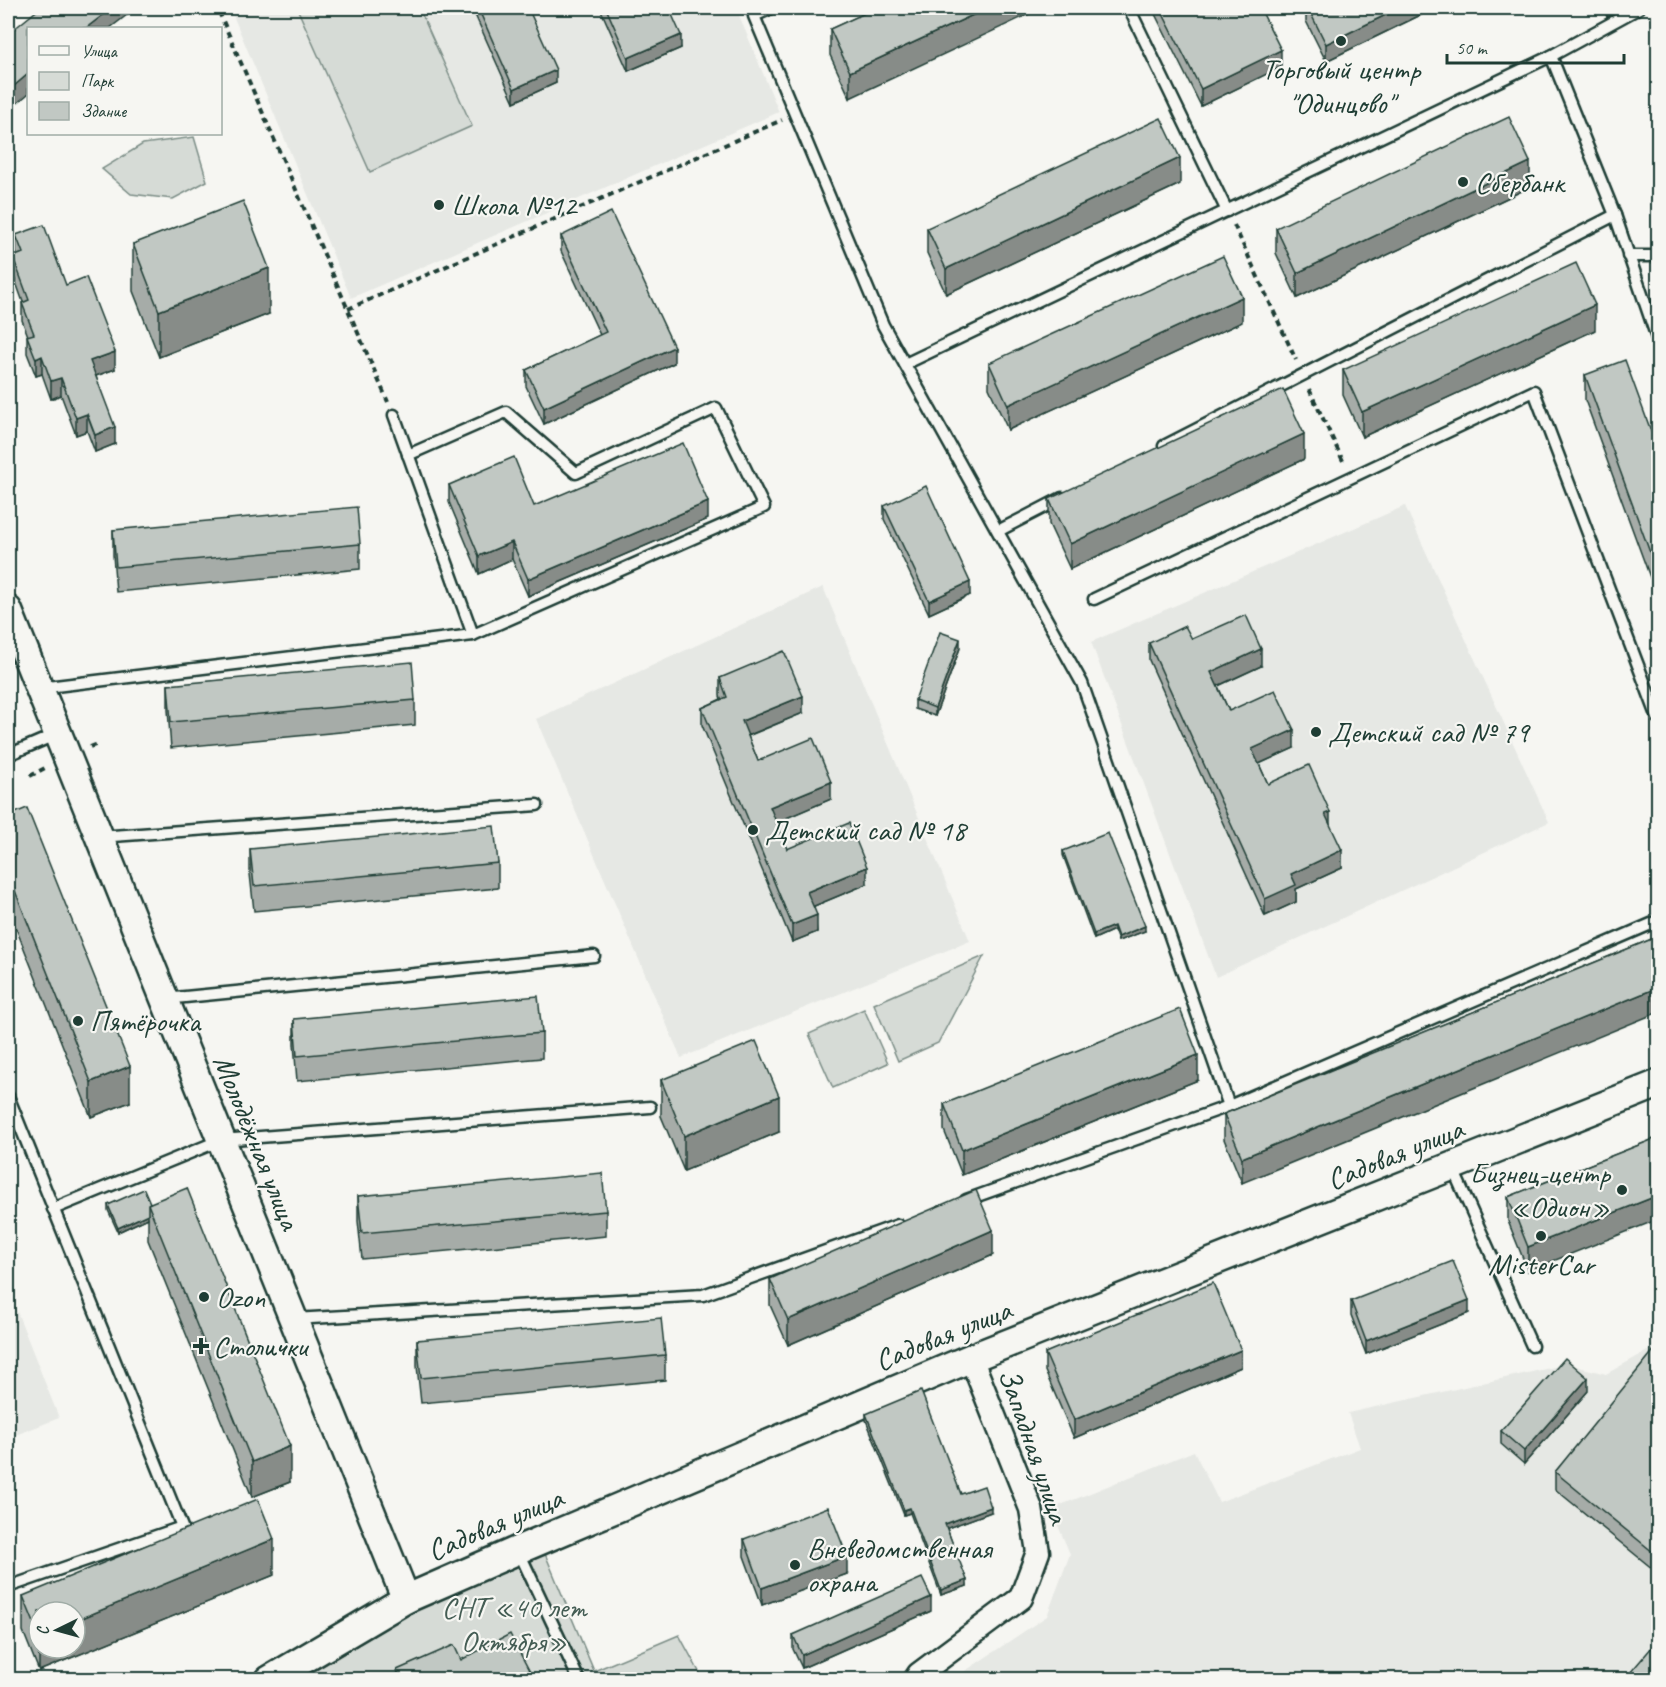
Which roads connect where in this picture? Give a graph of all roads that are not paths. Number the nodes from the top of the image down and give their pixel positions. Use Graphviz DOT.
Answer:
graph roads {
  1 [pos="772,8"];
  2 [pos="1129,8"];
  3 [pos="1639,8"];
  4 [pos="1551,56"];
  5 [pos="1227,211"];
  6 [pos="1615,215"];
  7 [pos="1628,256"];
  8 [pos="1659,256"];
  9 [pos="1659,341"];
  10 [pos="905,364"];
  11 [pos="394,414"];
  12 [pos="1155,450"];
  13 [pos="408,455"];
  14 [pos="1071,493"];
  15 [pos="998,531"];
  16 [pos="1094,599"];
  17 [pos="8,610"];
  18 [pos="473,635"];
  19 [pos="39,688"];
  20 [pos="1659,718"];
  21 [pos="57,734"];
  22 [pos="8,755"];
  23 [pos="537,805"];
  24 [pos="99,837"];
  25 [pos="1659,921"];
  26 [pos="594,956"];
  27 [pos="165,999"];
  28 [pos="1659,1084"];
  29 [pos="8,1096"];
  30 [pos="1229,1106"];
  31 [pos="650,1107"];
  32 [pos="221,1140"];
  33 [pos="1452,1167"];
  34 [pos="960,1202"];
  35 [pos="53,1209"];
  36 [pos="904,1222"];
  37 [pos="293,1319"];
  38 [pos="1532,1346"];
  39 [pos="971,1358"];
  40 [pos="518,1550"];
  41 [pos="8,1587"];
  42 [pos="406,1599"];
  43 [pos="269,1680"];
  44 [pos="579,1680"];
  45 [pos="915,1680"];
  1 -- 10 [label="lane"];
  2 -- 5 [label="lane"];
  3 -- 4 [label="lane"];
  4 -- 5 [label="lane"];
  4 -- 6 [label="lane"];
  5 -- 10 [label="lane"];
  6 -- 7 [label="lane"];
  6 -- 12 [label="lane"];
  7 -- 8 [label="lane"];
  7 -- 9 [label="lane"];
  10 -- 15 [label="lane"];
  11 -- 13 [label="lane"];
  13 -- 18 [label="lane"];
  13 -- 18 [label="lane"];
  14 -- 15 [label="lane"];
  15 -- 30 [label="lane"];
  16 -- 20 [label="lane"];
  17 -- 19 [label="street, Молодёжная улица"];
  18 -- 19 [label="lane"];
  19 -- 21 [label="street, Молодёжная улица"];
  21 -- 22 [label="lane"];
  21 -- 24 [label="street, Молодёжная улица"];
  23 -- 24 [label="lane"];
  24 -- 27 [label="street, Молодёжная улица"];
  25 -- 30 [label="lane"];
  26 -- 27 [label="lane"];
  27 -- 32 [label="street, Молодёжная улица"];
  28 -- 33 [label="street, Садовая улица"];
  29 -- 35 [label="lane"];
  30 -- 34 [label="lane"];
  31 -- 32 [label="lane"];
  32 -- 35 [label="lane"];
  32 -- 37 [label="street, Молодёжная улица"];
  33 -- 38 [label="lane"];
  33 -- 39 [label="street, Садовая улица"];
  35 -- 41 [label="lane"];
  36 -- 37 [label="lane"];
  37 -- 42 [label="street, Молодёжная улица"];
  39 -- 40 [label="street, Садовая улица"];
  39 -- 45 [label="street, Западная улица"];
  40 -- 42 [label="street, Садовая улица"];
  40 -- 44 [label="lane"];
  42 -- 43 [label="street, Садовая улица"];
}
